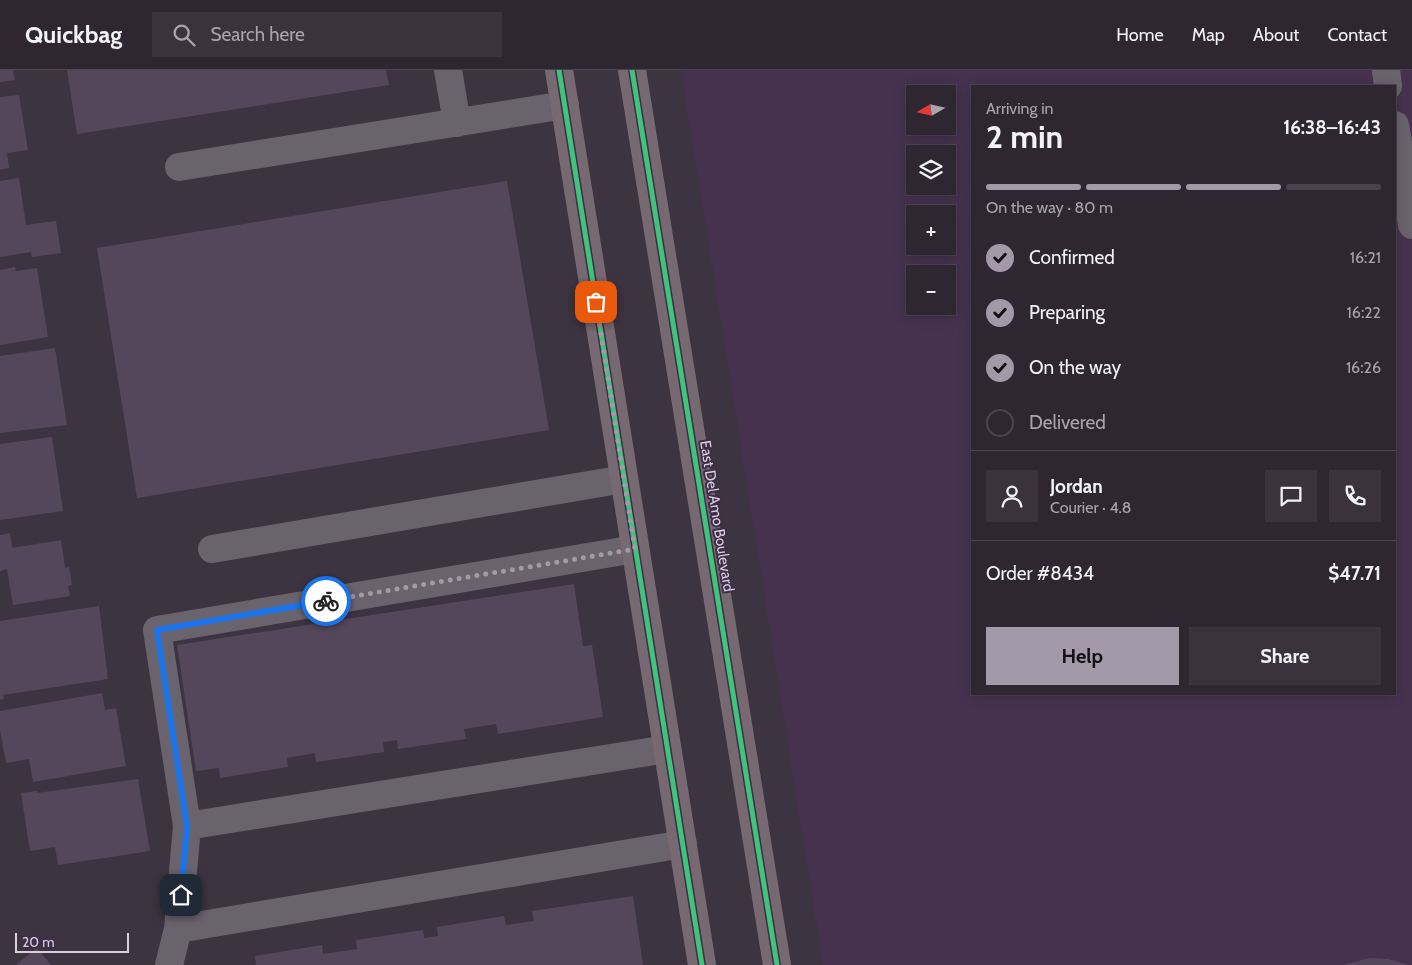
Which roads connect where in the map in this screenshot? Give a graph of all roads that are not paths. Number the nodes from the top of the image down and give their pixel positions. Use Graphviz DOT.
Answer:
graph roads {
  1 [pos="448,70"];
  2 [pos="559,70"];
  3 [pos="632,70"];
  4 [pos="1386,70"];
  5 [pos="1388,85"];
  6 [pos="565,105"];
  7 [pos="457,122"];
  8 [pos="1396,131"];
  9 [pos="179,166"];
  10 [pos="1412,225"];
  11 [pos="624,479"];
  12 [pos="212,549"];
  13 [pos="635,549"];
  14 [pos="668,749"];
  15 [pos="187,826"];
  16 [pos="682,844"];
  17 [pos="178,929"];
  18 [pos="169,965"];
  19 [pos="702,965"];
  20 [pos="777,965"];
  1 -- 7 [label="lane"];
  2 -- 6 [label="main road"];
  3 -- 20 [label="main road, East Del Amo Boulevard"];
  4 -- 5 [label="lane"];
  6 -- 7 [label="lane"];
  6 -- 11 [label="main road"];
  7 -- 9 [label="lane"];
  8 -- 10 [label="lane"];
  11 -- 12 [label="lane"];
  11 -- 13 [label="main road"];
  13 -- 14 [label="main road"];
  13 -- 15 [label="lane"];
  14 -- 15 [label="lane"];
  14 -- 16 [label="main road"];
  15 -- 17 [label="lane"];
  16 -- 17 [label="lane"];
  16 -- 19 [label="main road"];
  17 -- 18 [label="lane"];
}
